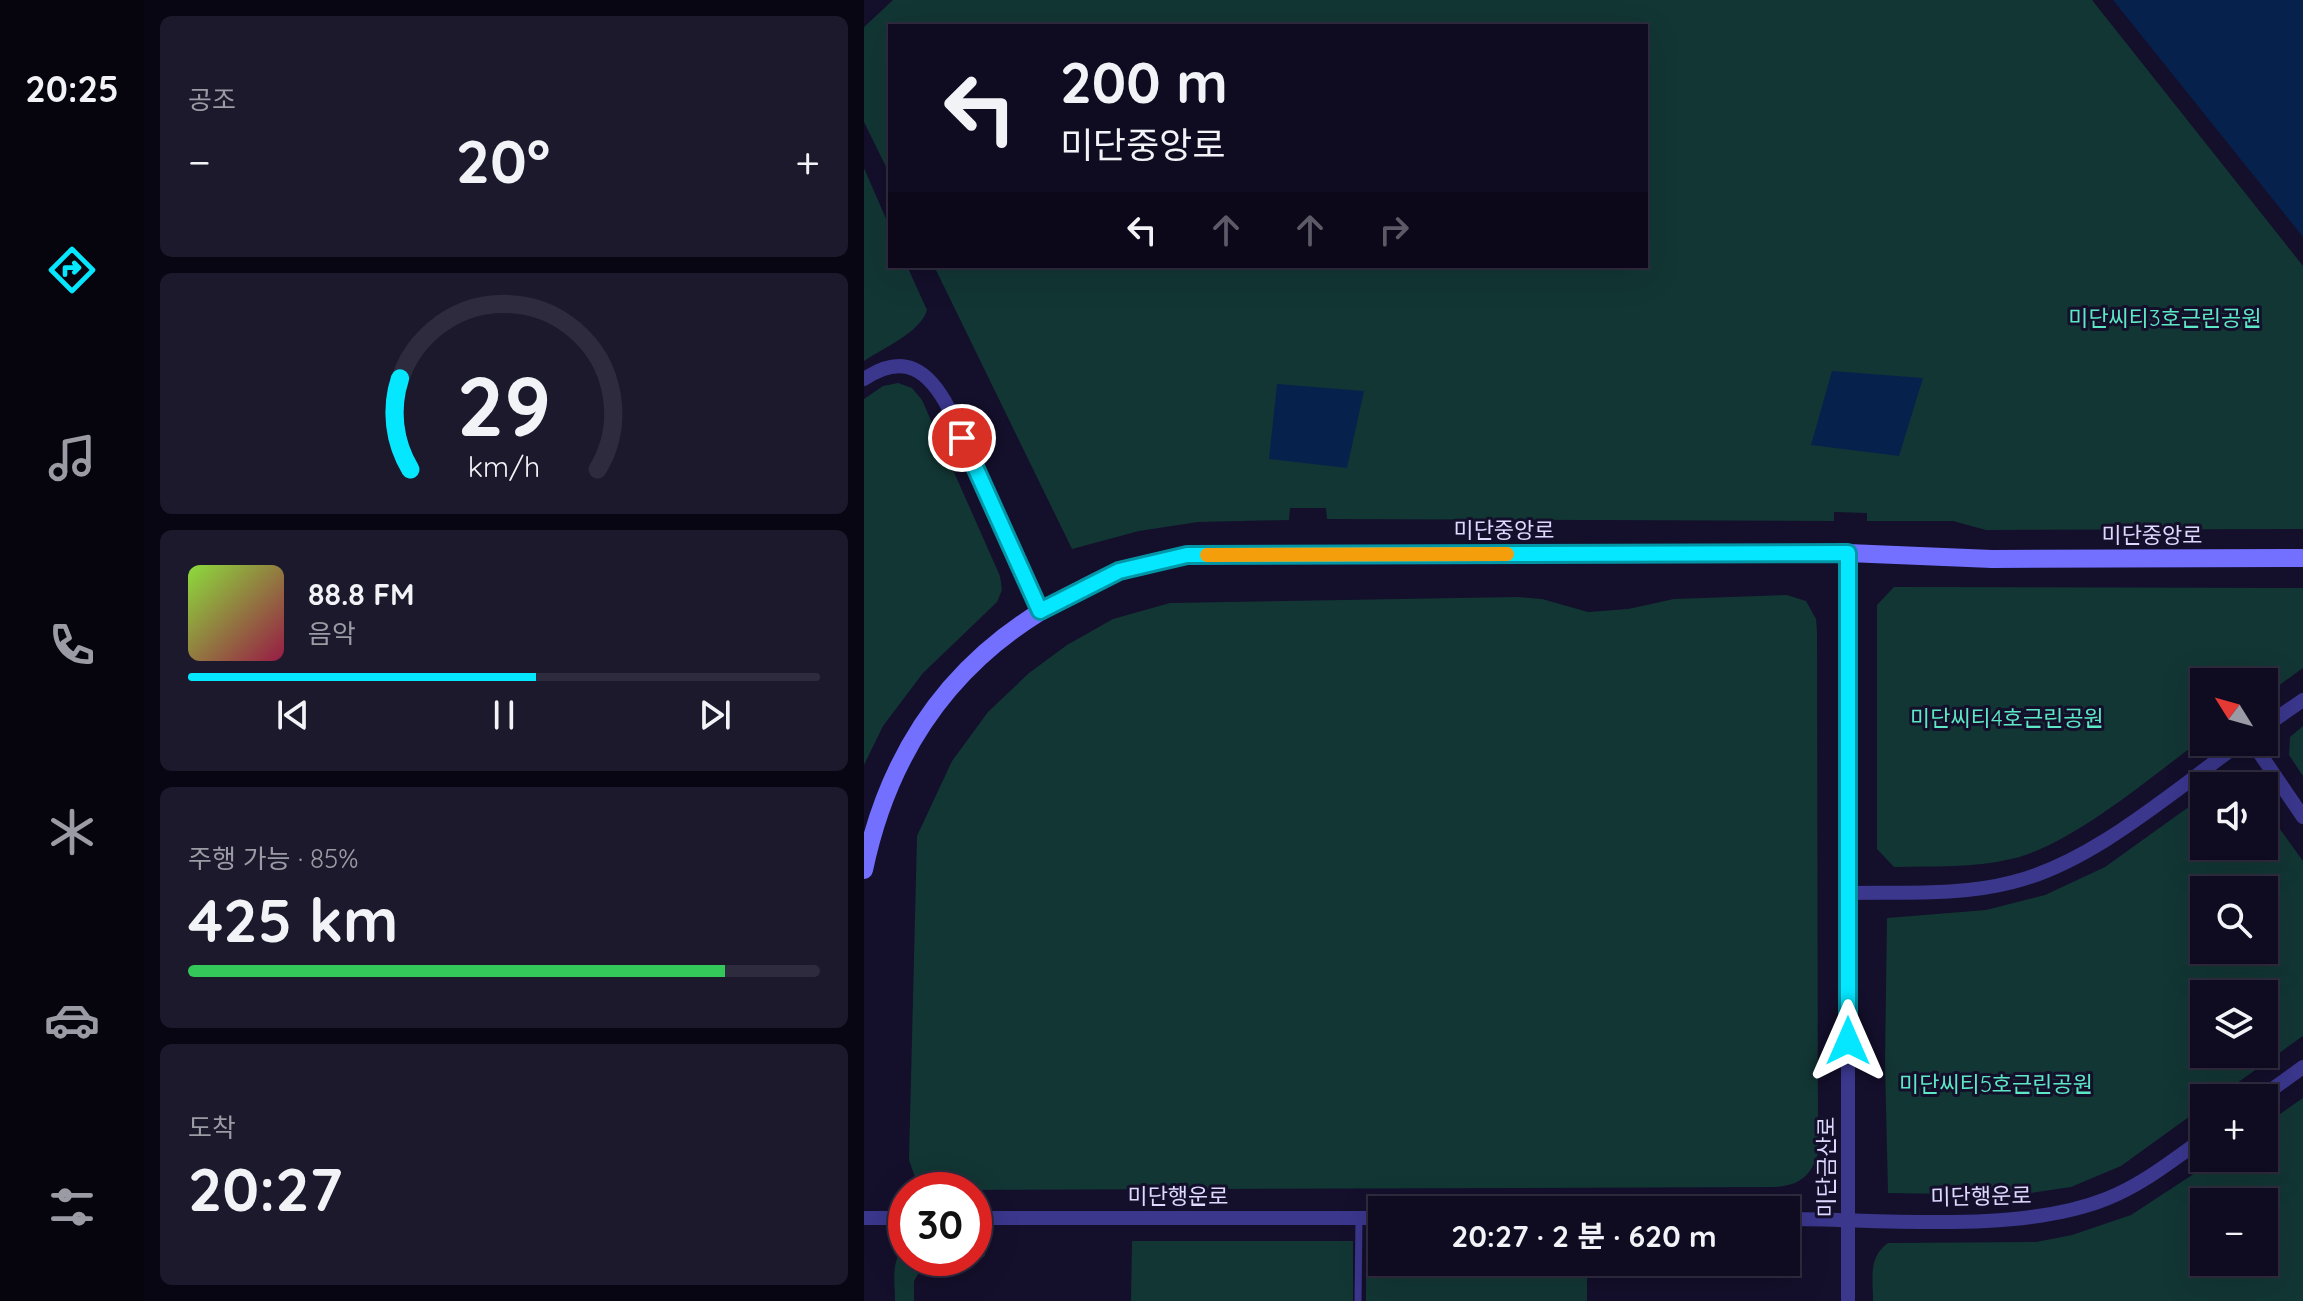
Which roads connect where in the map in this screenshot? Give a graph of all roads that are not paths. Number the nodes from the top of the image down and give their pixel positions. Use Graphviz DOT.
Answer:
graph roads {
  1 [pos="864,379"];
  2 [pos="1848,553"];
  3 [pos="2303,558"];
  4 [pos="1040,611"];
  5 [pos="2303,700"];
  6 [pos="2278,717"];
  7 [pos="2222,756"];
  8 [pos="2262,756"];
  9 [pos="2303,817"];
  10 [pos="864,870"];
  11 [pos="1848,893"];
  12 [pos="2303,1067"];
  13 [pos="2278,1085"];
  14 [pos="2190,1148"];
  15 [pos="864,1218"];
  16 [pos="888,1218"];
  17 [pos="992,1218"];
  18 [pos="1359,1218"];
  19 [pos="1368,1218"];
  20 [pos="1800,1219"];
  21 [pos="1848,1219"];
  22 [pos="1358,1301"];
  23 [pos="1848,1301"];
  1 -- 4 [label="street"];
  2 -- 3 [label="street, 미단중앙로"];
  2 -- 4 [label="street, 미단중앙로"];
  2 -- 11 [label="street, 미단금산로"];
  4 -- 10 [label="street, 미단중앙로"];
  5 -- 6 [label="street"];
  7 -- 11 [label="street"];
  8 -- 9 [label="street"];
  11 -- 21 [label="street, 미단금산로"];
  12 -- 13 [label="street"];
  14 -- 21 [label="street, 미단행운로"];
  15 -- 16 [label="street"];
  17 -- 18 [label="street, 미단행운로"];
  18 -- 19 [label="street, 미단행운로"];
  18 -- 22 [label="lane"];
  20 -- 21 [label="street, 미단행운로"];
  21 -- 23 [label="street, 미단금산로"];
}
